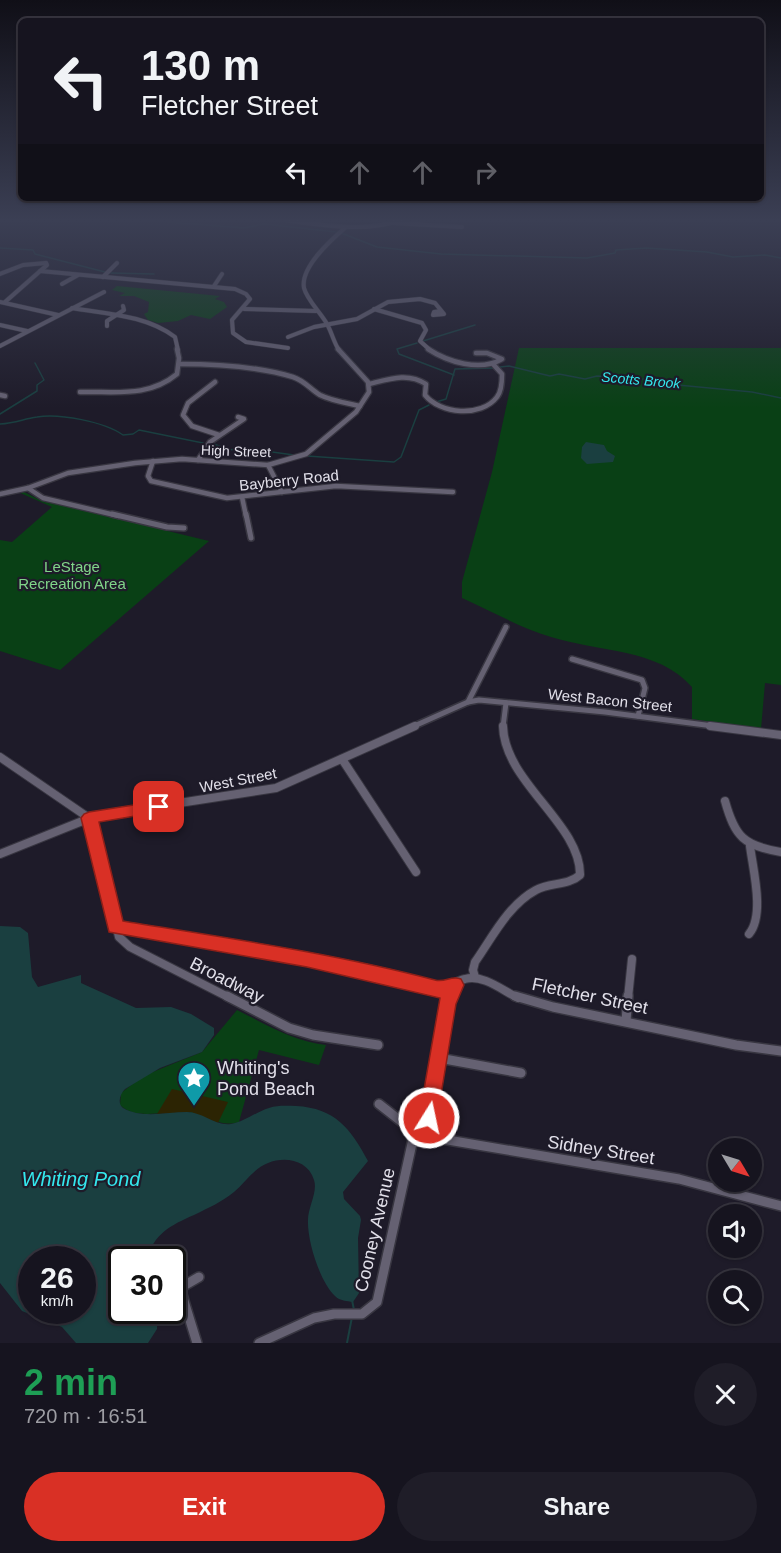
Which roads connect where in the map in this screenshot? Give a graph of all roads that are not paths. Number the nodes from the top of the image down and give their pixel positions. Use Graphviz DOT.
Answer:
graph roads {
  1 [pos="26,283"];
  2 [pos="173,283"];
  3 [pos="216,283"];
  4 [pos="305,283"];
  5 [pos="214,286"];
  6 [pos="104,291"];
  7 [pos="2,302"];
  8 [pos="123,306"];
  9 [pos="72,308"];
  10 [pos="243,309"];
  11 [pos="374,309"];
  12 [pos="441,310"];
  13 [pos="316,311"];
  14 [pos="58,315"];
  15 [pos="115,316"];
  16 [pos="327,324"];
  17 [pos="0,326"];
  18 [pos="107,326"];
  19 [pos="27,331"];
  20 [pos="288,337"];
  21 [pos="0,346"];
  22 [pos="288,348"];
  23 [pos="476,352"];
  24 [pos="179,364"];
  25 [pos="494,364"];
  26 [pos="215,382"];
  27 [pos="369,384"];
  28 [pos="80,392"];
  29 [pos="360,406"];
  30 [pos="238,417"];
  31 [pos="219,435"];
  32 [pos="198,460"];
  33 [pos="153,461"];
  34 [pos="268,465"];
  35 [pos="28,488"];
  36 [pos="282,492"];
  37 [pos="453,492"];
  38 [pos="0,494"];
  39 [pos="242,497"];
  40 [pos="184,528"];
  41 [pos="251,538"];
  42 [pos="506,627"];
  43 [pos="572,659"];
  44 [pos="468,702"];
  45 [pos="506,703"];
  46 [pos="438,716"];
  47 [pos="638,716"];
  48 [pos="781,735"];
  49 [pos="0,758"];
  50 [pos="342,759"];
  51 [pos="725,801"];
  52 [pos="89,818"];
  53 [pos="750,846"];
  54 [pos="781,852"];
  55 [pos="0,854"];
  56 [pos="416,872"];
  57 [pos="116,927"];
  58 [pos="749,934"];
  59 [pos="632,959"];
  60 [pos="475,977"];
  61 [pos="454,985"];
  62 [pos="626,1022"];
  63 [pos="378,1046"];
  64 [pos="781,1051"];
  65 [pos="439,1058"];
  66 [pos="521,1072"];
  67 [pos="379,1104"];
  68 [pos="425,1138"];
  69 [pos="413,1139"];
  70 [pos="781,1206"];
  71 [pos="199,1276"];
  72 [pos="197,1343"];
  73 [pos="259,1343"];
  1 -- 7 [label="street"];
  2 -- 5 [label="street"];
  3 -- 5 [label="street"];
  4 -- 13 [label="street"];
  5 -- 10 [label="street"];
  6 -- 9 [label="street"];
  7 -- 14 [label="street"];
  8 -- 15 [label="street"];
  9 -- 14 [label="street"];
  9 -- 15 [label="street"];
  10 -- 13 [label="street"];
  10 -- 22 [label="street"];
  11 -- 12 [label="street"];
  11 -- 16 [label="street"];
  11 -- 25 [label="street"];
  13 -- 16 [label="street"];
  14 -- 19 [label="street"];
  15 -- 18 [label="street"];
  15 -- 24 [label="street"];
  16 -- 20 [label="street"];
  16 -- 27 [label="street"];
  17 -- 19 [label="street"];
  19 -- 21 [label="street"];
  23 -- 25 [label="street"];
  24 -- 28 [label="street"];
  24 -- 29 [label="street"];
  25 -- 27 [label="street"];
  26 -- 31 [label="street"];
  27 -- 29 [label="street, High Street"];
  29 -- 34 [label="street, High Street"];
  30 -- 31 [label="street"];
  31 -- 32 [label="street"];
  32 -- 33 [label="street, High Street"];
  32 -- 34 [label="street, High Street"];
  33 -- 35 [label="street, High Street"];
  33 -- 39 [label="street, Bayberry Road"];
  34 -- 36 [label="street"];
  35 -- 38 [label="street, High Street"];
  35 -- 40 [label="street"];
  36 -- 37 [label="street, Bayberry Road"];
  36 -- 39 [label="street, Bayberry Road"];
  39 -- 41 [label="street"];
  42 -- 44 [label="street"];
  43 -- 47 [label="street"];
  44 -- 45 [label="street, West Bacon Street"];
  44 -- 46 [label="street, West Bacon Street"];
  45 -- 47 [label="street, West Bacon Street"];
  45 -- 60 [label="street"];
  46 -- 50 [label="street, West Street"];
  47 -- 48 [label="street, West Bacon Street"];
  49 -- 52 [label="street"];
  50 -- 52 [label="street, West Street"];
  50 -- 56 [label="street"];
  51 -- 53 [label="street"];
  52 -- 55 [label="street, West Street"];
  52 -- 57 [label="street, Broadway"];
  53 -- 54 [label="street"];
  53 -- 58 [label="street"];
  57 -- 61 [label="street"];
  57 -- 63 [label="street, Broadway"];
  59 -- 62 [label="street"];
  60 -- 61 [label="street"];
  60 -- 62 [label="street, Fletcher Street"];
  61 -- 65 [label="street"];
  62 -- 64 [label="street, Fletcher Street"];
  65 -- 66 [label="street"];
  65 -- 68 [label="street"];
  67 -- 69 [label="street"];
  68 -- 69 [label="street, Sidney Street"];
  68 -- 70 [label="street, Sidney Street"];
  69 -- 73 [label="street, Cooney Avenue"];
  71 -- 72 [label="street"];
}
